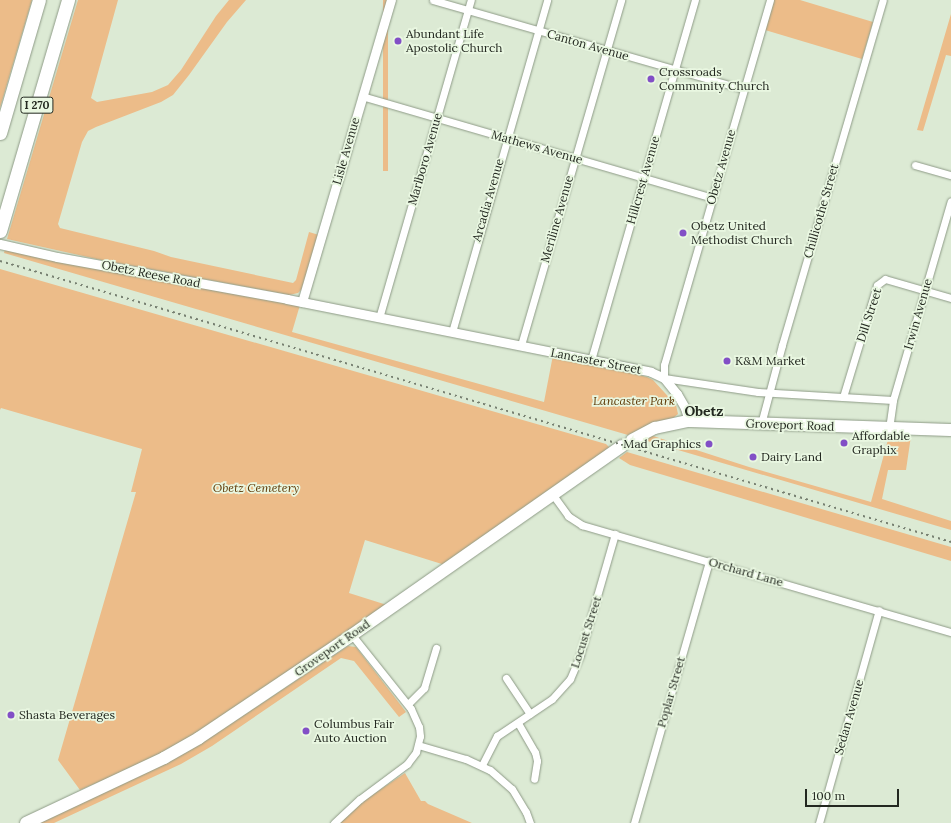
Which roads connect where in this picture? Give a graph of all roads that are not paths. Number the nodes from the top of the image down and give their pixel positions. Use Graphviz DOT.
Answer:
graph roads {
  1 [pos="39,0"];
  2 [pos="68,0"];
  3 [pos="391,0"];
  4 [pos="433,0"];
  5 [pos="471,0"];
  6 [pos="547,0"];
  7 [pos="621,0"];
  8 [pos="696,0"];
  9 [pos="770,0"];
  10 [pos="883,0"];
  11 [pos="468,10"];
  12 [pos="538,31"];
  13 [pos="606,50"];
  14 [pos="675,71"];
  15 [pos="744,89"];
  16 [pos="362,96"];
  17 [pos="437,118"];
  18 [pos="0,132"];
  19 [pos="506,138"];
  20 [pos="575,158"];
  21 [pos="915,165"];
  22 [pos="951,175"];
  23 [pos="644,178"];
  24 [pos="712,198"];
  25 [pos="951,201"];
  26 [pos="0,231"];
  27 [pos="0,244"];
  28 [pos="924,291"];
  29 [pos="951,298"];
  30 [pos="302,302"];
  31 [pos="379,318"];
  32 [pos="452,332"];
  33 [pos="521,345"];
  34 [pos="591,360"];
  35 [pos="664,378"];
  36 [pos="769,394"];
  37 [pos="843,398"];
  38 [pos="892,400"];
  39 [pos="689,421"];
  40 [pos="761,424"];
  41 [pos="889,428"];
  42 [pos="951,430"];
  43 [pos="553,495"];
  44 [pos="615,534"];
  45 [pos="709,561"];
  46 [pos="879,610"];
  47 [pos="951,632"];
  48 [pos="352,635"];
  49 [pos="436,648"];
  50 [pos="506,678"];
  51 [pos="408,704"];
  52 [pos="530,714"];
  53 [pos="518,723"];
  54 [pos="418,745"];
  55 [pos="482,765"];
  56 [pos="534,779"];
  57 [pos="26,823"];
  58 [pos="334,823"];
  59 [pos="530,823"];
  60 [pos="634,823"];
  61 [pos="819,823"];
  1 -- 18 [label="highway, I 270"];
  2 -- 26 [label="highway, I 270"];
  3 -- 16 [label="street, Lisle Avenue"];
  4 -- 11 [label="street, Canton Avenue"];
  5 -- 11 [label="street, Marlboro Avenue"];
  6 -- 12 [label="street, Arcadia Avenue"];
  7 -- 13 [label="street, Meriline Avenue"];
  8 -- 14 [label="street, Hillcrest Avenue"];
  9 -- 15 [label="street, Obetz Avenue"];
  10 -- 36 [label="street, Chillicothe Street"];
  11 -- 12 [label="street, Canton Avenue"];
  11 -- 17 [label="street, Marlboro Avenue"];
  12 -- 13 [label="street, Canton Avenue"];
  12 -- 19 [label="street, Arcadia Avenue"];
  13 -- 14 [label="street, Canton Avenue"];
  13 -- 20 [label="street, Meriline Avenue"];
  14 -- 15 [label="street, Canton Avenue"];
  14 -- 23 [label="street, Hillcrest Avenue"];
  15 -- 24 [label="street, Obetz Avenue"];
  16 -- 17 [label="street, Mathews Avenue"];
  16 -- 30 [label="street, Lisle Avenue"];
  17 -- 19 [label="street, Mathews Avenue"];
  17 -- 31 [label="street, Marlboro Avenue"];
  19 -- 20 [label="street, Mathews Avenue"];
  19 -- 32 [label="street, Arcadia Avenue"];
  20 -- 23 [label="street, Mathews Avenue"];
  20 -- 33 [label="street, Meriline Avenue"];
  21 -- 22 [label="street"];
  23 -- 24 [label="street, Mathews Avenue"];
  23 -- 34 [label="street, Hillcrest Avenue"];
  24 -- 35 [label="street, Obetz Avenue"];
  25 -- 28 [label="street, Irwin Avenue"];
  27 -- 30 [label="street, Obetz Reese Road"];
  28 -- 29 [label="street, Dill Street"];
  28 -- 37 [label="street, Dill Street"];
  28 -- 38 [label="street, Irwin Avenue"];
  30 -- 31 [label="street, Lancaster Street"];
  31 -- 32 [label="street, Lancaster Street"];
  32 -- 33 [label="street, Lancaster Street"];
  33 -- 34 [label="street, Lancaster Street"];
  34 -- 35 [label="street, Lancaster Street"];
  35 -- 36 [label="street, Lancaster Street"];
  35 -- 39 [label="street"];
  36 -- 37 [label="street, Lancaster Street"];
  36 -- 40 [label="street, Chillicothe Street"];
  37 -- 38 [label="street, Lancaster Street"];
  38 -- 41 [label="street, Irwin Avenue"];
  39 -- 40 [label="main road, Groveport Road"];
  39 -- 43 [label="main road, Groveport Road"];
  40 -- 41 [label="main road, Groveport Road"];
  41 -- 42 [label="main road, Groveport Road"];
  43 -- 44 [label="street, Orchard Lane"];
  43 -- 48 [label="main road, Groveport Road"];
  44 -- 45 [label="street, Orchard Lane"];
  44 -- 52 [label="street, Locust Street"];
  45 -- 46 [label="street, Orchard Lane"];
  45 -- 60 [label="street, Poplar Street"];
  46 -- 47 [label="street, Orchard Lane"];
  46 -- 61 [label="street, Sedan Avenue"];
  48 -- 51 [label="street"];
  48 -- 57 [label="main road, Groveport Road"];
  49 -- 51 [label="street"];
  50 -- 52 [label="street"];
  51 -- 54 [label="street"];
  52 -- 53 [label="street, Locust Street"];
  53 -- 55 [label="street, Locust Street"];
  53 -- 56 [label="street"];
  54 -- 55 [label="street"];
  54 -- 58 [label="street"];
  55 -- 59 [label="street"];
}
